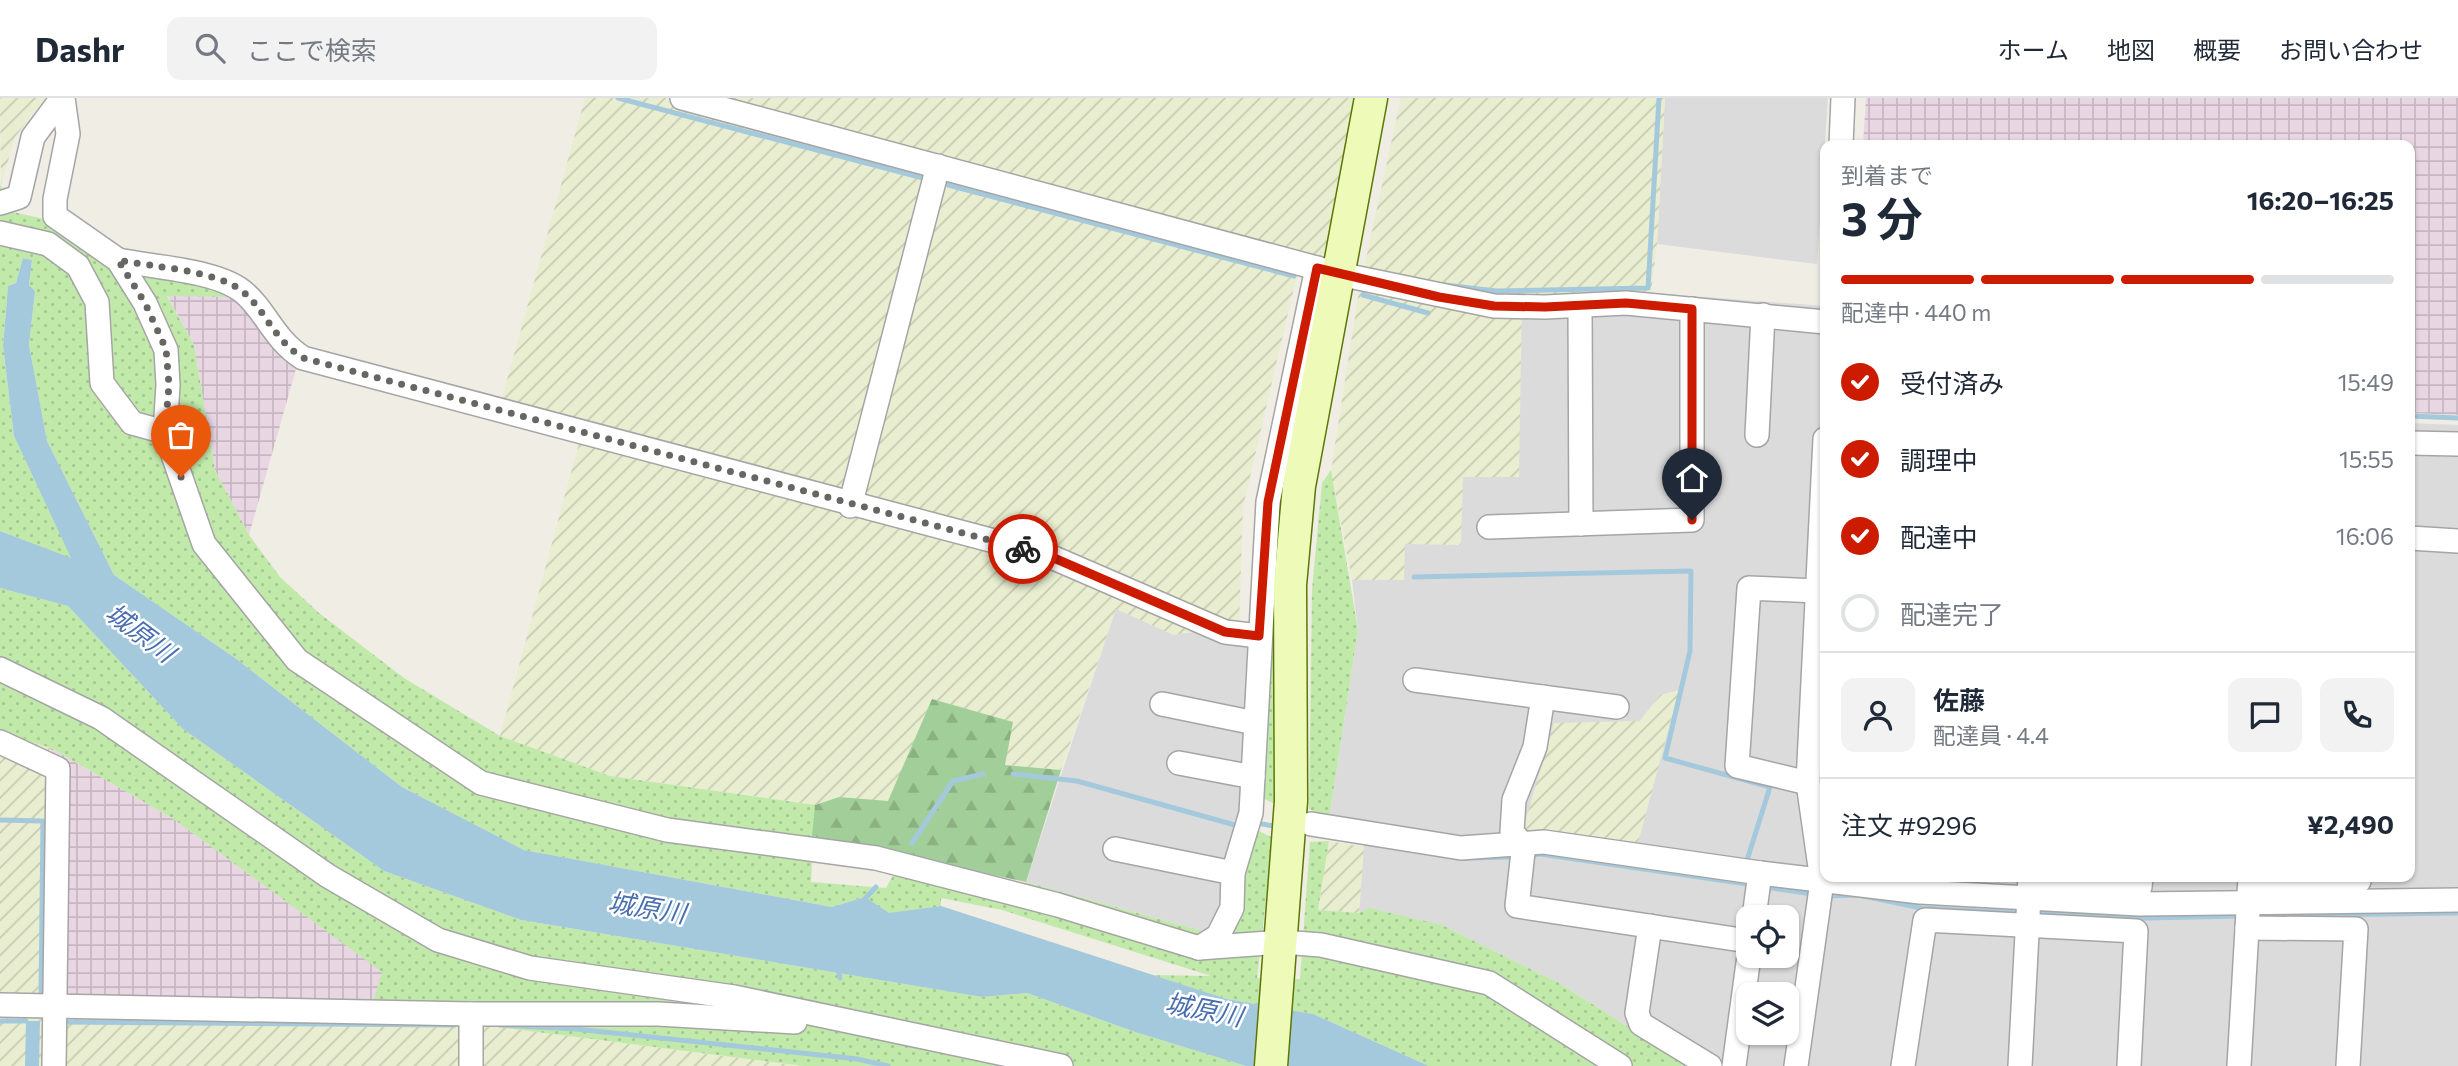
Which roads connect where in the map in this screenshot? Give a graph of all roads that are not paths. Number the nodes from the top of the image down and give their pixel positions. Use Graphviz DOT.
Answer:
graph roads {
  1 [pos="63,98"];
  2 [pos="682,98"];
  3 [pos="1371,98"];
  4 [pos="1843,98"];
  5 [pos="1841,140"];
  6 [pos="938,166"];
  7 [pos="0,203"];
  8 [pos="0,233"];
  9 [pos="118,260"];
  10 [pos="1328,271"];
  11 [pos="1580,306"];
  12 [pos="1692,309"];
  13 [pos="1763,315"];
  14 [pos="1820,321"];
  15 [pos="165,432"];
  16 [pos="1757,435"];
  17 [pos="2415,443"];
  18 [pos="2458,444"];
  19 [pos="850,506"];
  20 [pos="1581,524"];
  21 [pos="1489,527"];
  22 [pos="2415,538"];
  23 [pos="2458,541"];
  24 [pos="1820,552"];
  25 [pos="1817,591"];
  26 [pos="1259,636"];
  27 [pos="0,669"];
  28 [pos="1415,680"];
  29 [pos="1543,697"];
  30 [pos="1162,704"];
  31 [pos="1617,707"];
  32 [pos="1255,723"];
  33 [pos="0,742"];
  34 [pos="1178,763"];
  35 [pos="1253,777"];
  36 [pos="1808,783"];
  37 [pos="1311,824"];
  38 [pos="1115,849"];
  39 [pos="1523,853"];
  40 [pos="1233,873"];
  41 [pos="1947,882"];
  42 [pos="2140,882"];
  43 [pos="2353,882"];
  44 [pos="1759,883"];
  45 [pos="1821,891"];
  46 [pos="2029,898"];
  47 [pos="2249,900"];
  48 [pos="2458,900"];
  49 [pos="1756,905"];
  50 [pos="1650,926"];
  51 [pos="1736,939"];
  52 [pos="1282,942"];
  53 [pos="1199,948"];
  54 [pos="1747,968"];
  55 [pos="0,1005"];
  56 [pos="55,1006"];
  57 [pos="471,1014"];
  58 [pos="850,1022"];
  59 [pos="54,1066"];
  60 [pos="471,1066"];
  61 [pos="1061,1066"];
  62 [pos="1271,1066"];
  63 [pos="1620,1066"];
  64 [pos="1710,1066"];
  65 [pos="1734,1066"];
  66 [pos="1796,1066"];
  67 [pos="1903,1066"];
  68 [pos="2020,1066"];
  69 [pos="2129,1066"];
  70 [pos="2239,1066"];
  71 [pos="2348,1066"];
  1 -- 7 [label="street"];
  1 -- 9 [label="street"];
  2 -- 6 [label="street"];
  3 -- 10 [label="street"];
  4 -- 5 [label="street"];
  6 -- 10 [label="street"];
  6 -- 19 [label="street"];
  8 -- 15 [label="street"];
  9 -- 15 [label="street"];
  9 -- 19 [label="street"];
  10 -- 11 [label="street"];
  10 -- 26 [label="street"];
  10 -- 52 [label="street"];
  11 -- 12 [label="street"];
  11 -- 20 [label="street"];
  12 -- 13 [label="street"];
  12 -- 20 [label="street"];
  13 -- 14 [label="street"];
  13 -- 16 [label="street"];
  15 -- 53 [label="street"];
  17 -- 18 [label="street"];
  19 -- 26 [label="street"];
  20 -- 21 [label="street"];
  22 -- 23 [label="street"];
  24 -- 25 [label="street"];
  25 -- 36 [label="street"];
  25 -- 36 [label="street"];
  26 -- 32 [label="street"];
  27 -- 58 [label="street"];
  28 -- 29 [label="street"];
  29 -- 31 [label="street"];
  29 -- 39 [label="street"];
  30 -- 32 [label="street"];
  32 -- 35 [label="street"];
  33 -- 56 [label="street"];
  34 -- 35 [label="street"];
  35 -- 40 [label="street"];
  36 -- 45 [label="street"];
  37 -- 39 [label="street"];
  38 -- 40 [label="street"];
  39 -- 44 [label="street"];
  39 -- 50 [label="street"];
  40 -- 53 [label="street"];
  41 -- 46 [label="street"];
  42 -- 46 [label="street"];
  43 -- 47 [label="street"];
  44 -- 45 [label="street"];
  44 -- 49 [label="street"];
  45 -- 46 [label="street"];
  45 -- 66 [label="street"];
  46 -- 47 [label="street"];
  46 -- 67 [label="street"];
  46 -- 68 [label="street"];
  46 -- 69 [label="street"];
  47 -- 48 [label="street"];
  47 -- 70 [label="street"];
  47 -- 71 [label="street"];
  50 -- 51 [label="street"];
  50 -- 64 [label="street"];
  52 -- 53 [label="street"];
  52 -- 62 [label="street"];
  52 -- 63 [label="street"];
  54 -- 65 [label="street"];
  55 -- 56 [label="street"];
  56 -- 57 [label="street"];
  56 -- 59 [label="street"];
  57 -- 58 [label="street"];
  57 -- 60 [label="street"];
  58 -- 61 [label="street"];
}
